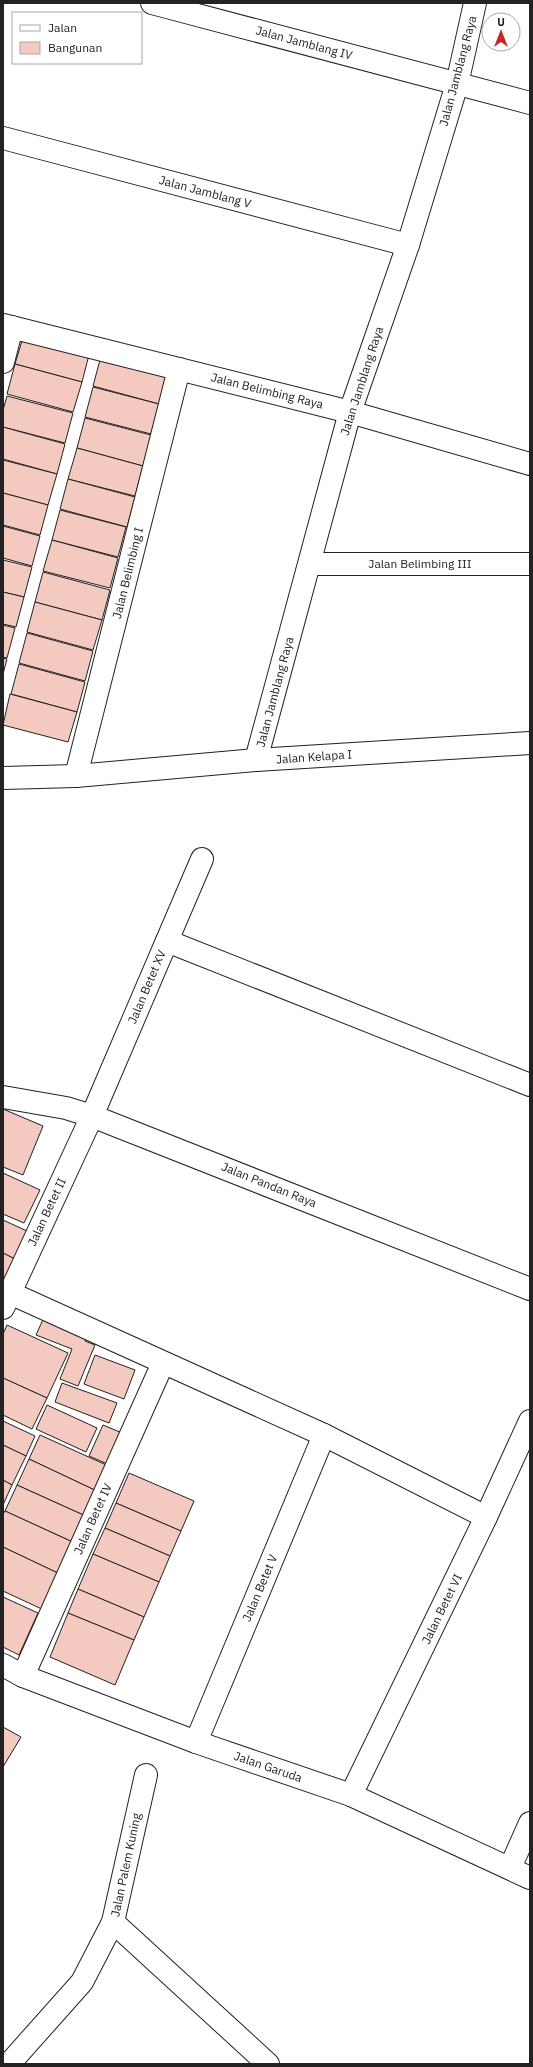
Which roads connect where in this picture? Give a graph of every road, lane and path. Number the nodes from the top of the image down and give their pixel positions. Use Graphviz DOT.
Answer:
graph roads {
  1 [pos="152,3"];
  2 [pos="475,3"];
  3 [pos="457,84"];
  4 [pos="530,103"];
  5 [pos="3,138"];
  6 [pos="408,245"];
  7 [pos="7,326"];
  8 [pos="3,362"];
  9 [pos="179,369"];
  10 [pos="350,412"];
  11 [pos="530,464"];
  12 [pos="310,564"];
  13 [pos="530,564"];
  14 [pos="530,744"];
  15 [pos="256,760"];
  16 [pos="76,776"];
  17 [pos="3,778"];
  18 [pos="202,859"];
  19 [pos="167,941"];
  20 [pos="530,1084"];
  21 [pos="3,1097"];
  22 [pos="92,1116"];
  23 [pos="530,1289"];
  24 [pos="6,1300"];
  25 [pos="163,1363"];
  26 [pos="530,1421"];
  27 [pos="324,1435"];
  28 [pos="486,1517"];
  29 [pos="3,1665"];
  30 [pos="23,1676"];
  31 [pos="196,1742"];
  32 [pos="146,1775"];
  33 [pos="352,1795"];
  34 [pos="530,1823"];
  35 [pos="510,1868"];
  36 [pos="530,1878"];
  37 [pos="113,1922"];
  38 [pos="9,2064"];
  39 [pos="268,2064"];
  1 -- 3 [label="street, Jalan Jamblang IV"];
  2 -- 3 [label="street, Jalan Jamblang Raya"];
  3 -- 4 [label="street, Jalan Jamblang IV"];
  3 -- 6 [label="street, Jalan Jamblang Raya"];
  5 -- 6 [label="street, Jalan Jamblang V"];
  6 -- 10 [label="street, Jalan Jamblang Raya"];
  7 -- 8 [label="street"];
  7 -- 9 [label="street, Jalan Belimbing Raya"];
  9 -- 10 [label="street, Jalan Belimbing Raya"];
  9 -- 16 [label="street, Jalan Belimbing I"];
  10 -- 11 [label="street, Jalan Belimbing Raya"];
  10 -- 12 [label="street, Jalan Jamblang Raya"];
  12 -- 13 [label="street, Jalan Belimbing III"];
  12 -- 15 [label="street, Jalan Jamblang Raya"];
  14 -- 15 [label="street, Jalan Kelapa I"];
  15 -- 16 [label="street, Jalan Kelapa I"];
  16 -- 17 [label="street, Jalan Kelapa I"];
  18 -- 19 [label="street, Jalan Betet XV"];
  19 -- 20 [label="street"];
  19 -- 22 [label="street, Jalan Betet XV"];
  21 -- 22 [label="street, Jalan Pandan Raya"];
  22 -- 23 [label="street, Jalan Pandan Raya"];
  22 -- 24 [label="street, Jalan Betet II"];
  24 -- 25 [label="street"];
  25 -- 27 [label="street"];
  25 -- 30 [label="street, Jalan Betet IV"];
  26 -- 28 [label="street, Jalan Betet VI"];
  27 -- 28 [label="street"];
  27 -- 31 [label="street, Jalan Betet V"];
  28 -- 33 [label="street, Jalan Betet VI"];
  29 -- 30 [label="street, Jalan Garuda"];
  30 -- 31 [label="street, Jalan Garuda"];
  31 -- 33 [label="street, Jalan Garuda"];
  32 -- 37 [label="street, Jalan Palem Kuning"];
  33 -- 35 [label="street, Jalan Garuda"];
  34 -- 35 [label="street"];
  35 -- 36 [label="street, Jalan Garuda"];
  37 -- 38 [label="street, Jalan Palem Kuning"];
  37 -- 39 [label="street"];
}
